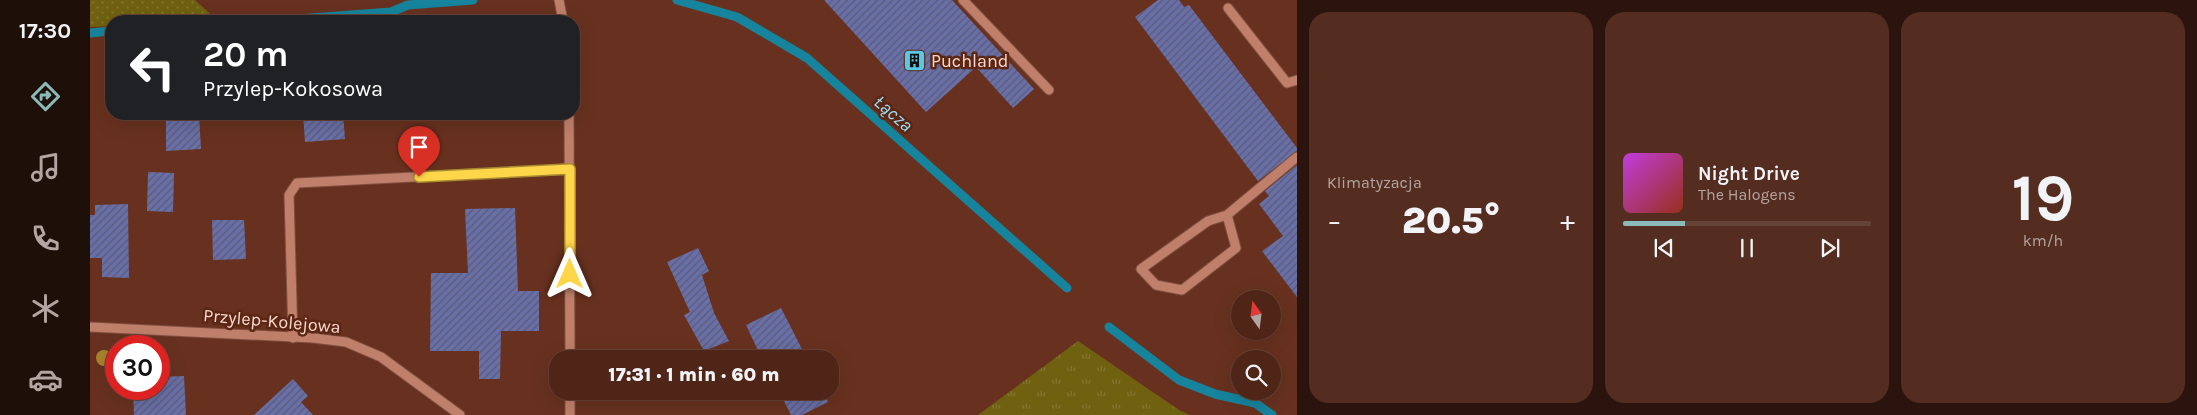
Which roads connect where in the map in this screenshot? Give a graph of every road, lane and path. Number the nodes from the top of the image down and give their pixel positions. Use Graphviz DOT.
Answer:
graph roads {
  1 [pos="559,0"];
  2 [pos="963,0"];
  3 [pos="1228,8"];
  4 [pos="562,15"];
  5 [pos="1297,80"];
  6 [pos="1048,90"];
  7 [pos="569,120"];
  8 [pos="1297,157"];
  9 [pos="570,169"];
  10 [pos="1227,215"];
  11 [pos="90,326"];
  12 [pos="293,338"];
  13 [pos="570,350"];
  14 [pos="570,400"];
  15 [pos="460,415"];
  16 [pos="570,415"];
  1 -- 4 [label="street"];
  2 -- 6 [label="street"];
  3 -- 5 [label="street"];
  7 -- 9 [label="street"];
  8 -- 10 [label="street"];
  9 -- 12 [label="street"];
  9 -- 13 [label="street"];
  10 -- 10 [label="street"];
  11 -- 12 [label="street, Przylep-Kolejowa"];
  12 -- 15 [label="street, Przylep-Kolejowa"];
  14 -- 16 [label="street"];
}
